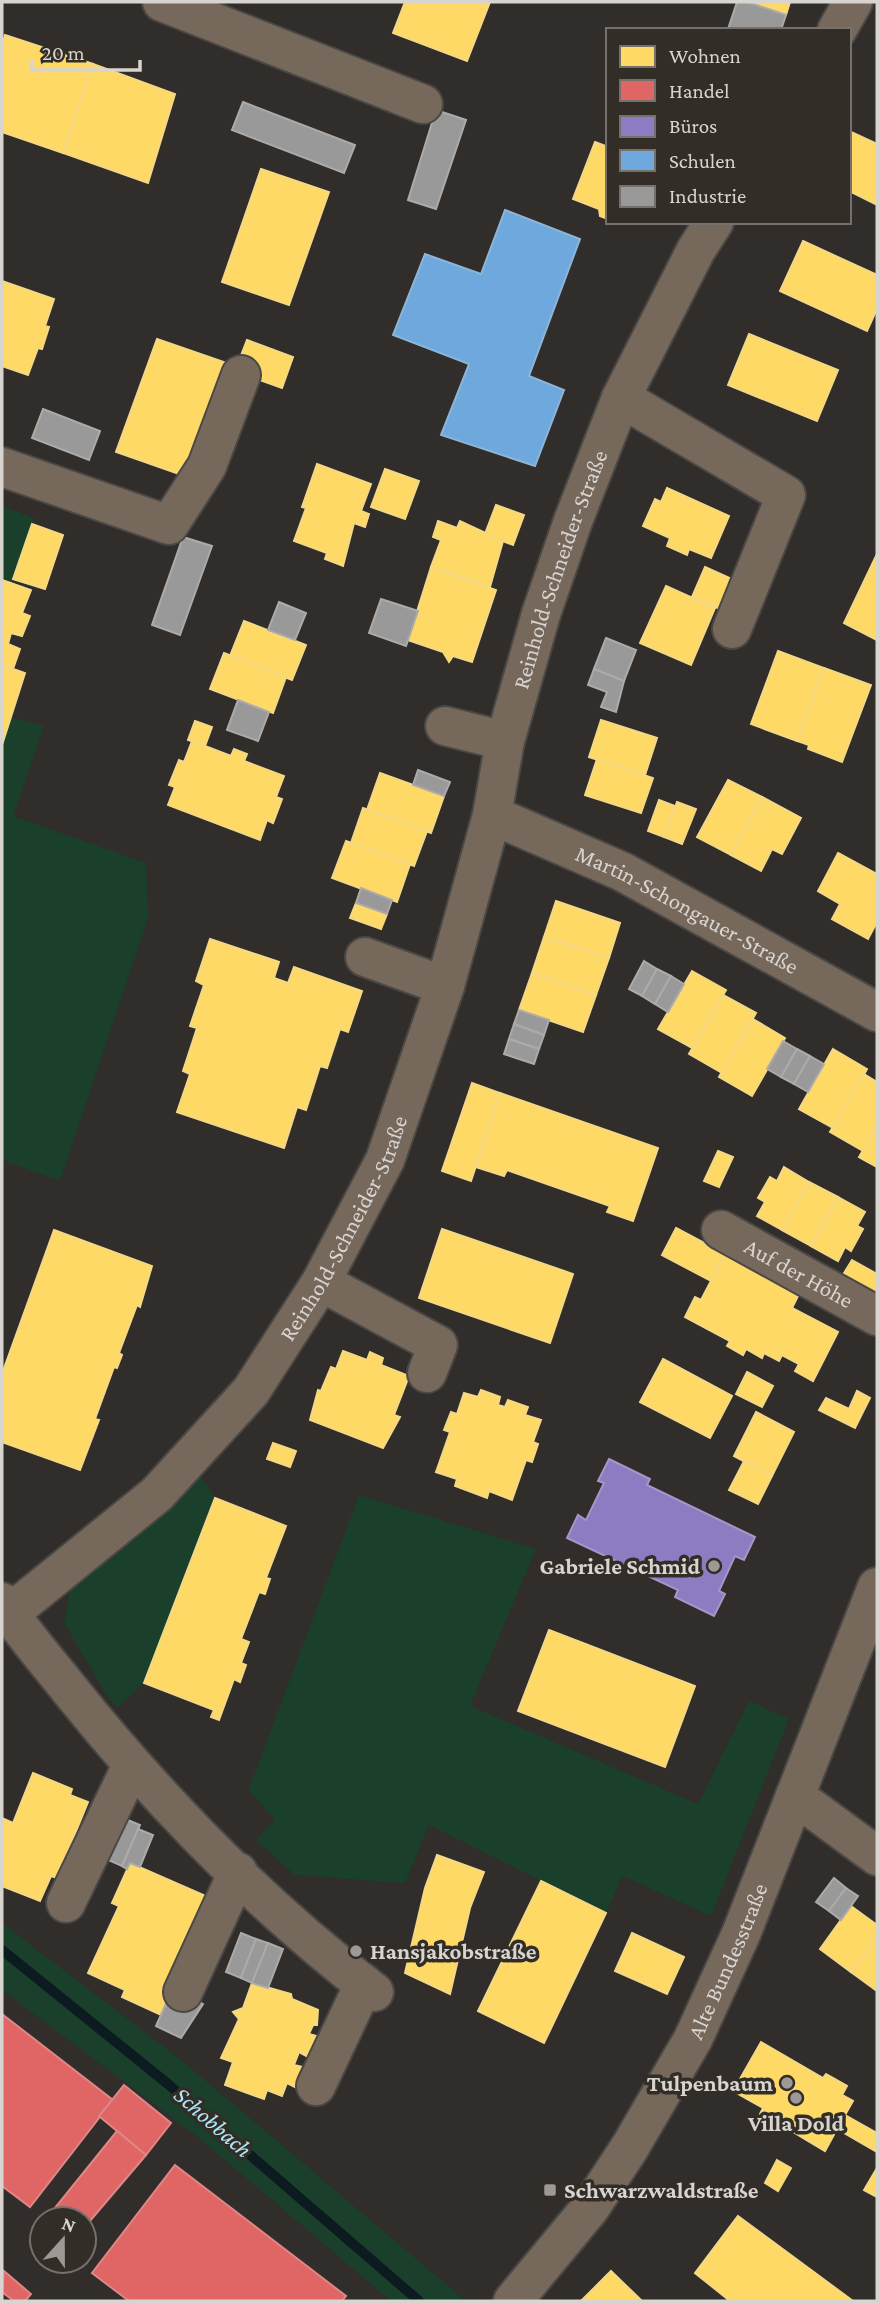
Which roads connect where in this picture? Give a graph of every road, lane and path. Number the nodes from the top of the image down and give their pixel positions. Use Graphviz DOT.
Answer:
graph roads {
  1 [pos="163,2"];
  2 [pos="853,2"];
  3 [pos="838,28"];
  4 [pos="423,104"];
  5 [pos="713,224"];
  6 [pos="241,375"];
  7 [pos="621,398"];
  8 [pos="2,467"];
  9 [pos="733,629"];
  10 [pos="445,726"];
  11 [pos="505,741"];
  12 [pos="492,814"];
  13 [pos="365,957"];
  14 [pos="445,986"];
  15 [pos="877,1012"];
  16 [pos="721,1230"];
  17 [pos="321,1282"];
  18 [pos="877,1316"];
  19 [pos="427,1373"];
  20 [pos="877,1587"];
  21 [pos="6,1608"];
  22 [pos="132,1765"];
  23 [pos="795,1796"];
  24 [pos="877,1856"];
  25 [pos="238,1872"];
  26 [pos="66,1903"];
  27 [pos="183,1992"];
  28 [pos="316,2086"];
  29 [pos="513,2301"];
  1 -- 4 [label="street"];
  2 -- 3 [label="street"];
  5 -- 7 [label="street, Reinhold-Schneider-Straße"];
  6 -- 8 [label="street"];
  7 -- 9 [label="street"];
  7 -- 11 [label="street, Reinhold-Schneider-Straße"];
  10 -- 11 [label="street"];
  11 -- 12 [label="street, Reinhold-Schneider-Straße"];
  12 -- 14 [label="street, Reinhold-Schneider-Straße"];
  12 -- 15 [label="street, Martin-Schongauer-Straße"];
  13 -- 14 [label="street"];
  14 -- 17 [label="street, Reinhold-Schneider-Straße"];
  16 -- 18 [label="street, Auf der Höhe"];
  17 -- 19 [label="street"];
  17 -- 21 [label="street, Reinhold-Schneider-Straße"];
  20 -- 23 [label="street, Alte Bundesstraße"];
  21 -- 22 [label="street"];
  22 -- 25 [label="street"];
  22 -- 26 [label="street"];
  23 -- 24 [label="street"];
  23 -- 29 [label="street, Alte Bundesstraße"];
  25 -- 27 [label="street"];
  25 -- 28 [label="street"];
}
